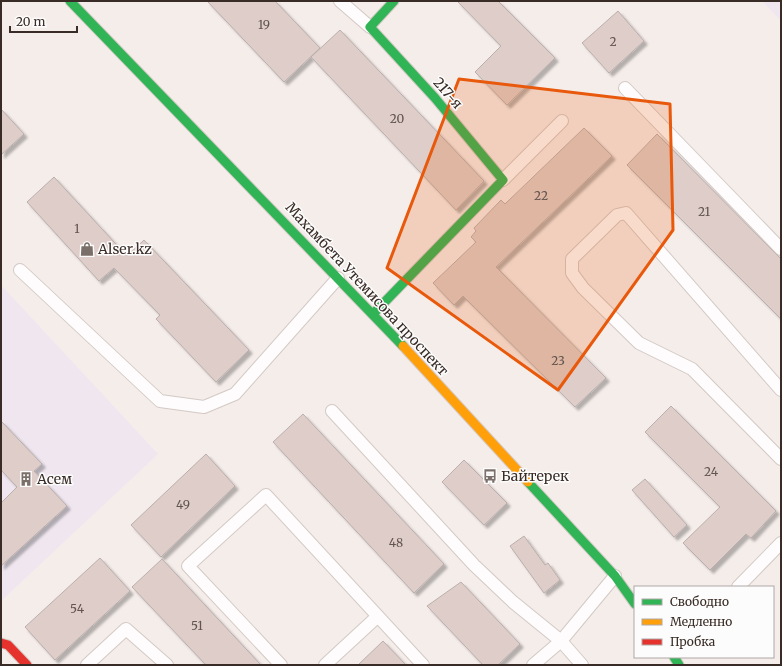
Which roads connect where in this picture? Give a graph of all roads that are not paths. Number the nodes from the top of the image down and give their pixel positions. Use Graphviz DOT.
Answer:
graph roads {
  1 [pos="70,1"];
  2 [pos="340,1"];
  3 [pos="394,1"];
  4 [pos="370,27"];
  5 [pos="625,88"];
  6 [pos="562,121"];
  7 [pos="503,180"];
  8 [pos="781,249"];
  9 [pos="20,270"];
  10 [pos="338,278"];
  11 [pos="373,314"];
  12 [pos="777,376"];
  13 [pos="781,390"];
  14 [pos="332,411"];
  15 [pos="781,459"];
  16 [pos="781,543"];
  17 [pos="614,576"];
  18 [pos="739,586"];
  19 [pos="634,603"];
  20 [pos="378,616"];
  21 [pos="561,641"];
  22 [pos="1,643"];
  23 [pos="27,665"];
  24 [pos="87,665"];
  25 [pos="167,665"];
  26 [pos="282,665"];
  27 [pos="325,665"];
  28 [pos="423,665"];
  29 [pos="533,665"];
  30 [pos="582,665"];
  1 -- 10 [label="street, Махамбета Утемисова проспект"];
  2 -- 4 [label="lane"];
  3 -- 4 [label="street"];
  4 -- 7 [label="street, 217-я"];
  5 -- 8 [label="lane"];
  6 -- 7 [label="lane"];
  7 -- 11 [label="street"];
  9 -- 10 [label="lane"];
  10 -- 11 [label="street, Махамбета Утемисова проспект"];
  11 -- 17 [label="street, Махамбета Утемисова проспект"];
  12 -- 13 [label="lane"];
  12 -- 15 [label="lane"];
  14 -- 21 [label="lane"];
  16 -- 18 [label="lane"];
  17 -- 19 [label="street, Махамбета Утемисова проспект"];
  17 -- 21 [label="lane"];
  20 -- 26 [label="lane"];
  20 -- 27 [label="lane"];
  20 -- 28 [label="lane"];
  21 -- 29 [label="lane"];
  21 -- 30 [label="lane"];
  22 -- 23 [label="street"];
  24 -- 25 [label="lane"];
}
